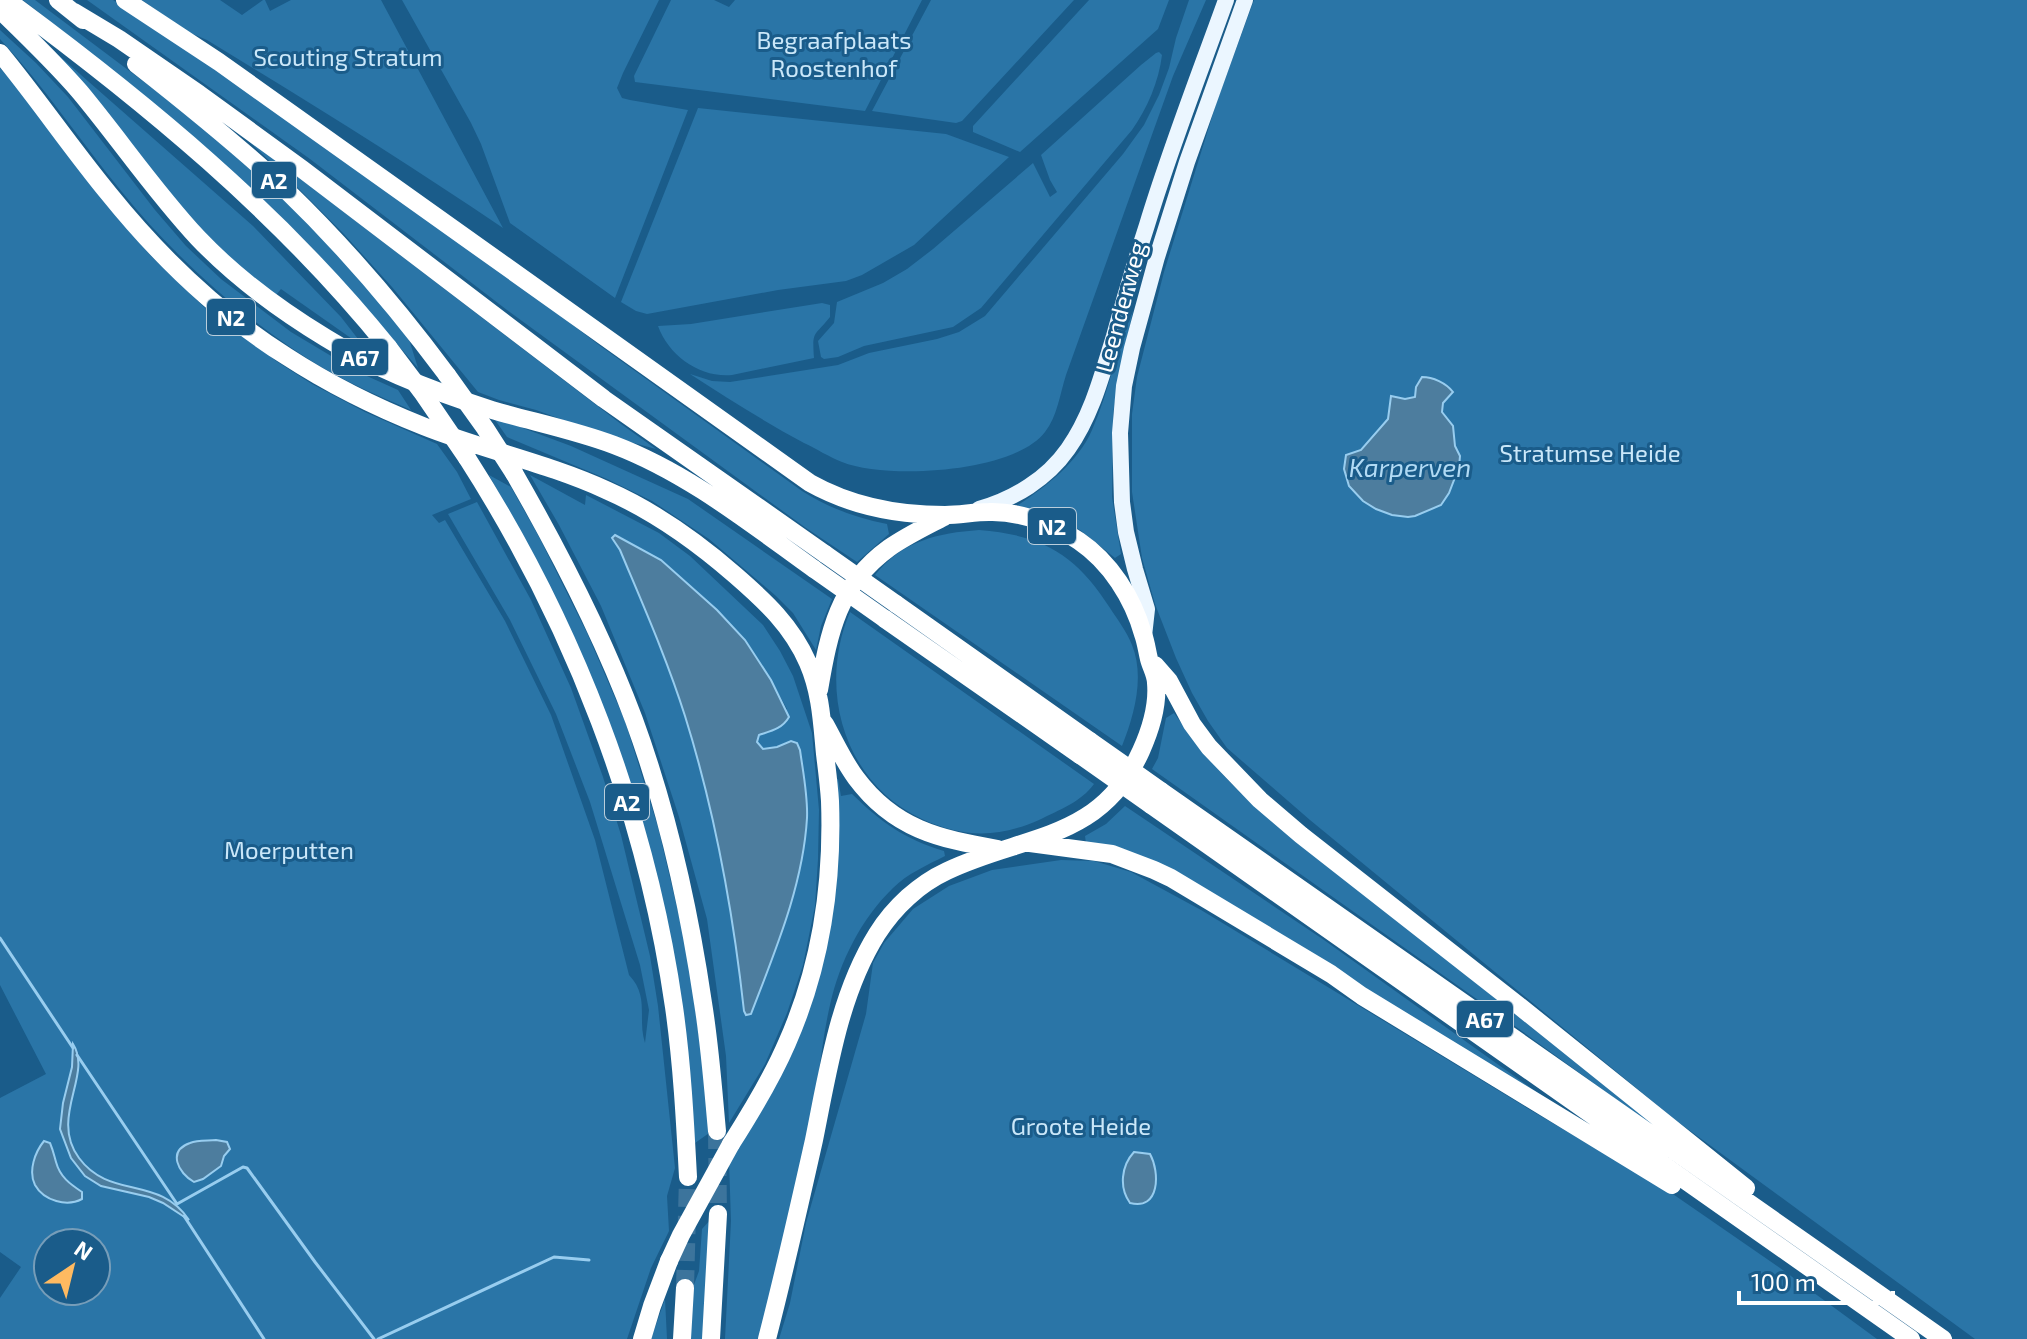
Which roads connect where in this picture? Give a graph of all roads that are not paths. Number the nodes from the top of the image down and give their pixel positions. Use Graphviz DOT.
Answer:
graph roads {
  1 [pos="7,0"];
  2 [pos="58,0"];
  3 [pos="125,0"];
  4 [pos="1226,0"];
  5 [pos="1245,0"];
  6 [pos="0,10"];
  7 [pos="74,12"];
  8 [pos="0,53"];
  9 [pos="955,515"];
  10 [pos="820,561"];
  11 [pos="1144,636"];
  12 [pos="1149,658"];
  13 [pos="819,693"];
  14 [pos="821,718"];
  15 [pos="1156,798"];
  16 [pos="1027,843"];
  17 [pos="1005,850"];
  18 [pos="717,1131"];
  19 [pos="688,1177"];
  20 [pos="1721,1206"];
  21 [pos="718,1214"];
  22 [pos="1810,1246"];
  23 [pos="685,1288"];
  24 [pos="642,1339"];
  25 [pos="682,1339"];
  26 [pos="711,1339"];
  27 [pos="767,1339"];
  28 [pos="1911,1339"];
  29 [pos="1943,1339"];
  1 -- 19 [label="highway, A2, bridge"];
  2 -- 7 [label="highway, A2"];
  3 -- 9 [label="highway, N2"];
  4 -- 9 [label="main road, Leenderweg"];
  5 -- 11 [label="main road, Leenderweg"];
  6 -- 10 [label="highway, A67"];
  7 -- 10 [label="highway, A67"];
  7 -- 18 [label="highway, A2, bridge"];
  8 -- 13 [label="highway, N2"];
  9 -- 11 [label="highway, N2"];
  9 -- 13 [label="highway, N2"];
  10 -- 15 [label="highway, A67, bridge"];
  11 -- 12 [label="highway, N2"];
  12 -- 16 [label="highway, N2"];
  12 -- 22 [label="highway, A67"];
  13 -- 14 [label="highway, N2"];
  14 -- 17 [label="highway, N2"];
  14 -- 24 [label="highway, bridge"];
  15 -- 20 [label="highway, A67"];
  15 -- 22 [label="highway, A67"];
  16 -- 17 [label="highway, N2"];
  16 -- 20 [label="highway, A67"];
  17 -- 27 [label="highway"];
  20 -- 28 [label="highway, A67"];
  21 -- 26 [label="highway"];
  22 -- 29 [label="highway, A67"];
  23 -- 25 [label="highway"];
}
